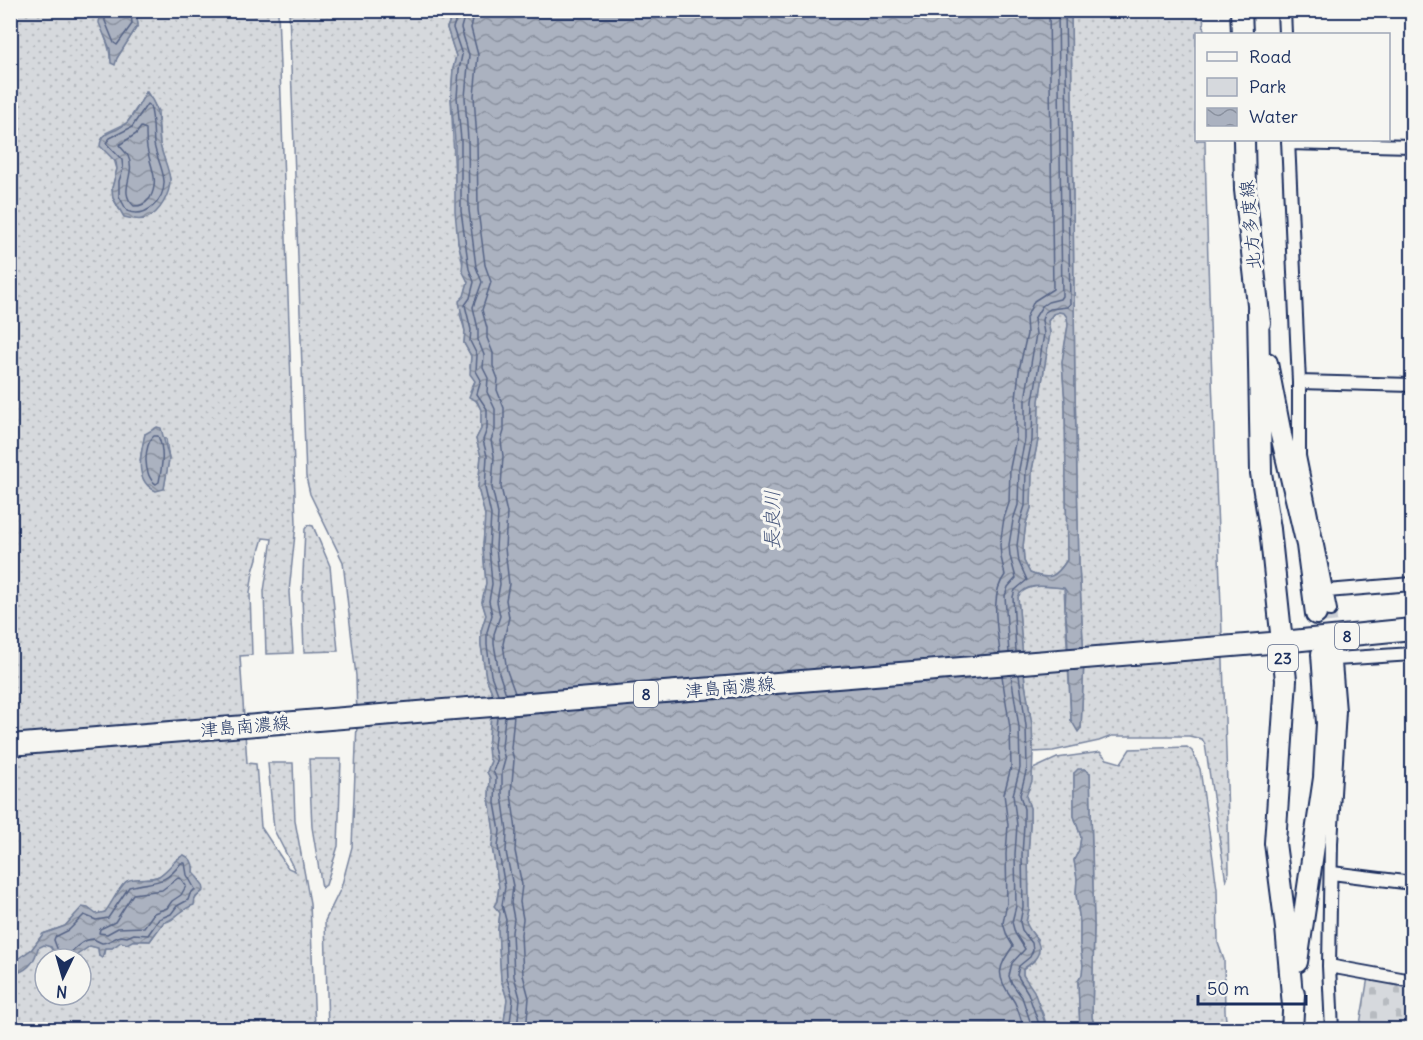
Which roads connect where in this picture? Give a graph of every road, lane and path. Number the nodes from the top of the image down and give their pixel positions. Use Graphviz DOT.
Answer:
graph roads {
  1 [pos="1241,10"];
  2 [pos="1284,10"];
  3 [pos="1242,33"];
  4 [pos="1285,33"];
  5 [pos="1244,141"];
  6 [pos="1288,141"];
  7 [pos="1413,146"];
  8 [pos="1258,309"];
  9 [pos="1299,382"];
  10 [pos="1413,385"];
  11 [pos="1413,584"];
  12 [pos="1327,591"];
  13 [pos="1323,612"];
  14 [pos="1413,629"];
  15 [pos="1281,642"];
  16 [pos="1330,651"];
  17 [pos="1413,654"];
  18 [pos="10,745"];
  19 [pos="1332,873"];
  20 [pos="1413,883"];
  21 [pos="1329,966"];
  22 [pos="1413,981"];
  23 [pos="1293,1006"];
  24 [pos="1292,1029"];
  25 [pos="1332,1029"];
  1 -- 3 [label="main road"];
  2 -- 4 [label="street"];
  5 -- 8 [label="main road, 北方多度線 / 23"];
  6 -- 7 [label="street"];
  6 -- 9 [label="street"];
  8 -- 13 [label="main road"];
  8 -- 15 [label="main road, 23"];
  9 -- 10 [label="street"];
  9 -- 12 [label="street"];
  11 -- 12 [label="street"];
  12 -- 13 [label="street"];
  14 -- 15 [label="main road, 津島南濃線 / 8"];
  15 -- 18 [label="main road, 津島南濃線 / 8"];
  15 -- 23 [label="main road, 23"];
  16 -- 17 [label="street"];
  16 -- 19 [label="street"];
  16 -- 23 [label="main road"];
  19 -- 20 [label="street"];
  19 -- 21 [label="street"];
  21 -- 22 [label="street"];
  21 -- 25 [label="street"];
  23 -- 24 [label="main road, 23"];
}
